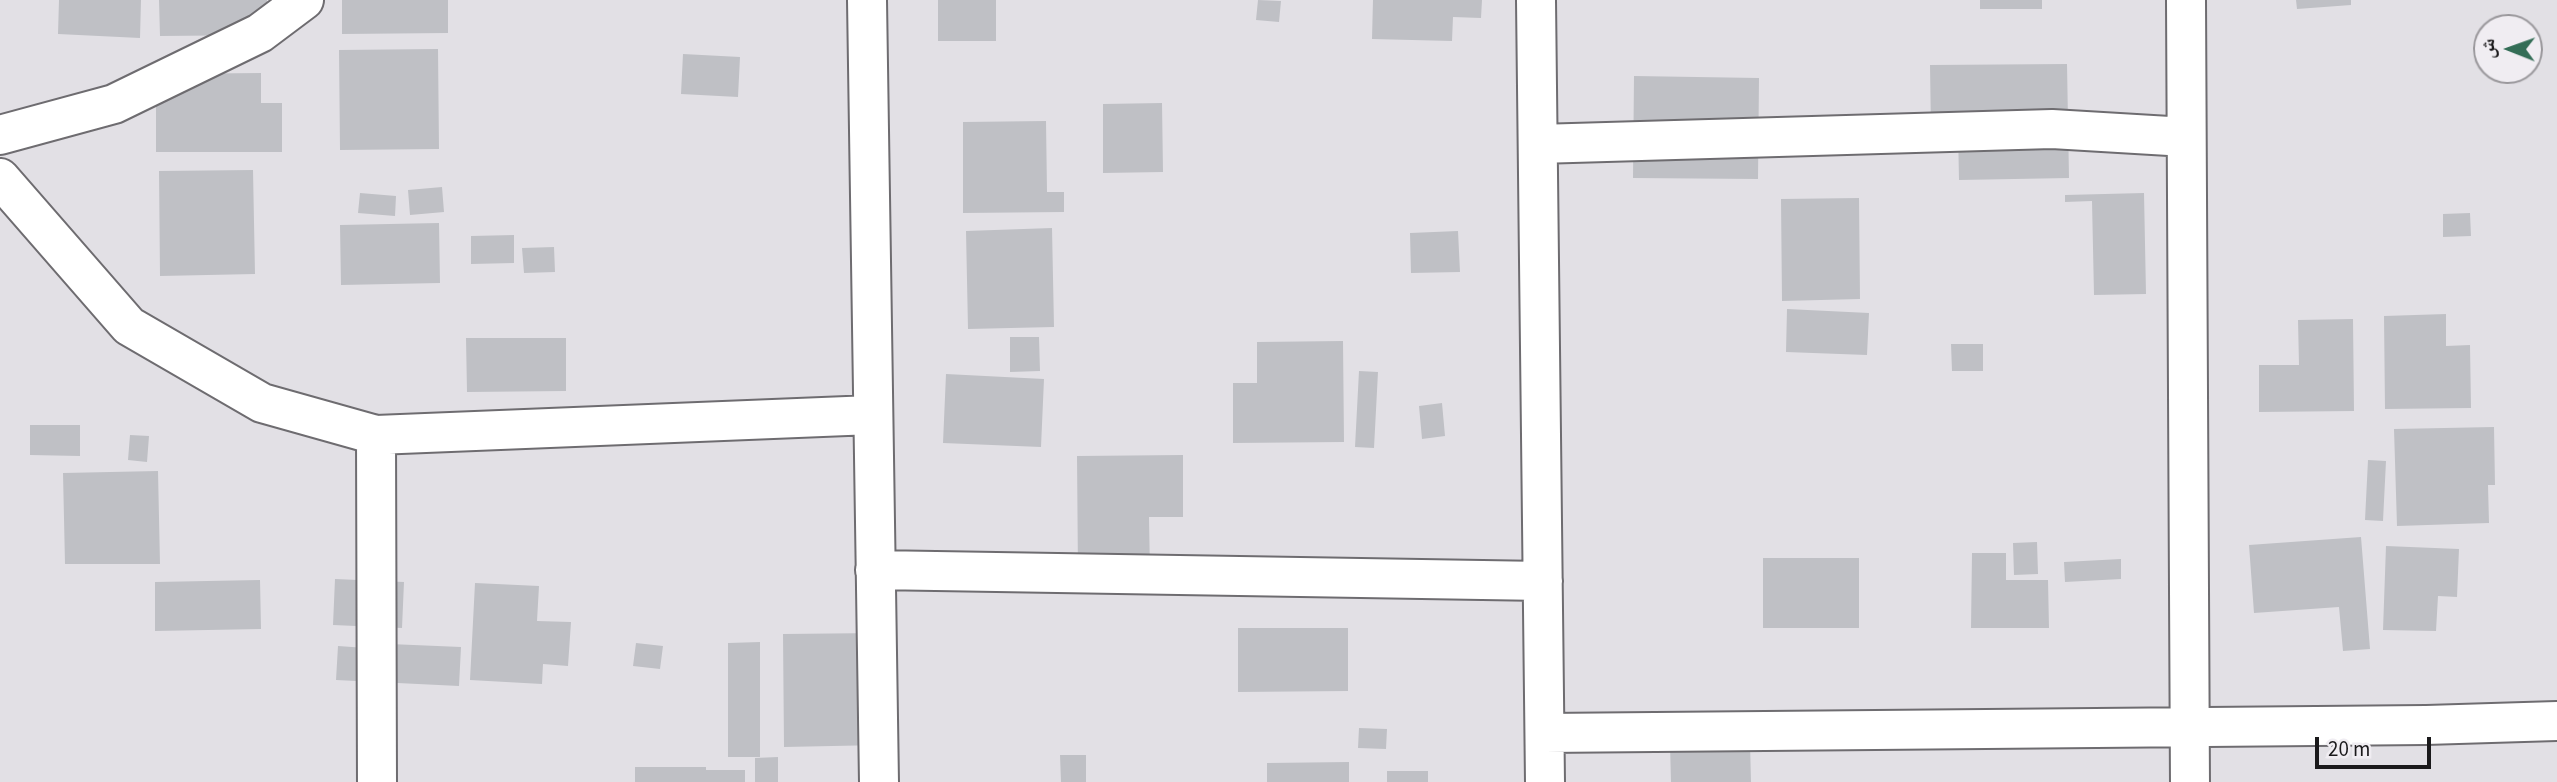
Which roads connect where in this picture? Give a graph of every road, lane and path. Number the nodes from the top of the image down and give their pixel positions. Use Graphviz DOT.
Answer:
graph roads {
  1 [pos="304,0"];
  2 [pos="867,0"];
  3 [pos="1536,0"];
  4 [pos="2186,0"];
  5 [pos="0,135"];
  6 [pos="2186,137"];
  7 [pos="1538,144"];
  8 [pos="0,178"];
  9 [pos="872,415"];
  10 [pos="376,435"];
  11 [pos="875,570"];
  12 [pos="1543,581"];
  13 [pos="2557,721"];
  14 [pos="2188,727"];
  15 [pos="1545,733"];
  16 [pos="377,782"];
  17 [pos="879,782"];
  18 [pos="1545,782"];
  19 [pos="2190,782"];
  1 -- 5 [label="street"];
  2 -- 9 [label="street"];
  3 -- 7 [label="street"];
  4 -- 6 [label="street"];
  6 -- 7 [label="street"];
  6 -- 14 [label="street"];
  7 -- 12 [label="street"];
  8 -- 10 [label="street"];
  9 -- 10 [label="street"];
  9 -- 11 [label="street"];
  10 -- 16 [label="street"];
  11 -- 12 [label="street"];
  11 -- 17 [label="street"];
  12 -- 15 [label="street"];
  13 -- 14 [label="street"];
  14 -- 15 [label="street"];
  14 -- 19 [label="street"];
  15 -- 18 [label="street"];
}
